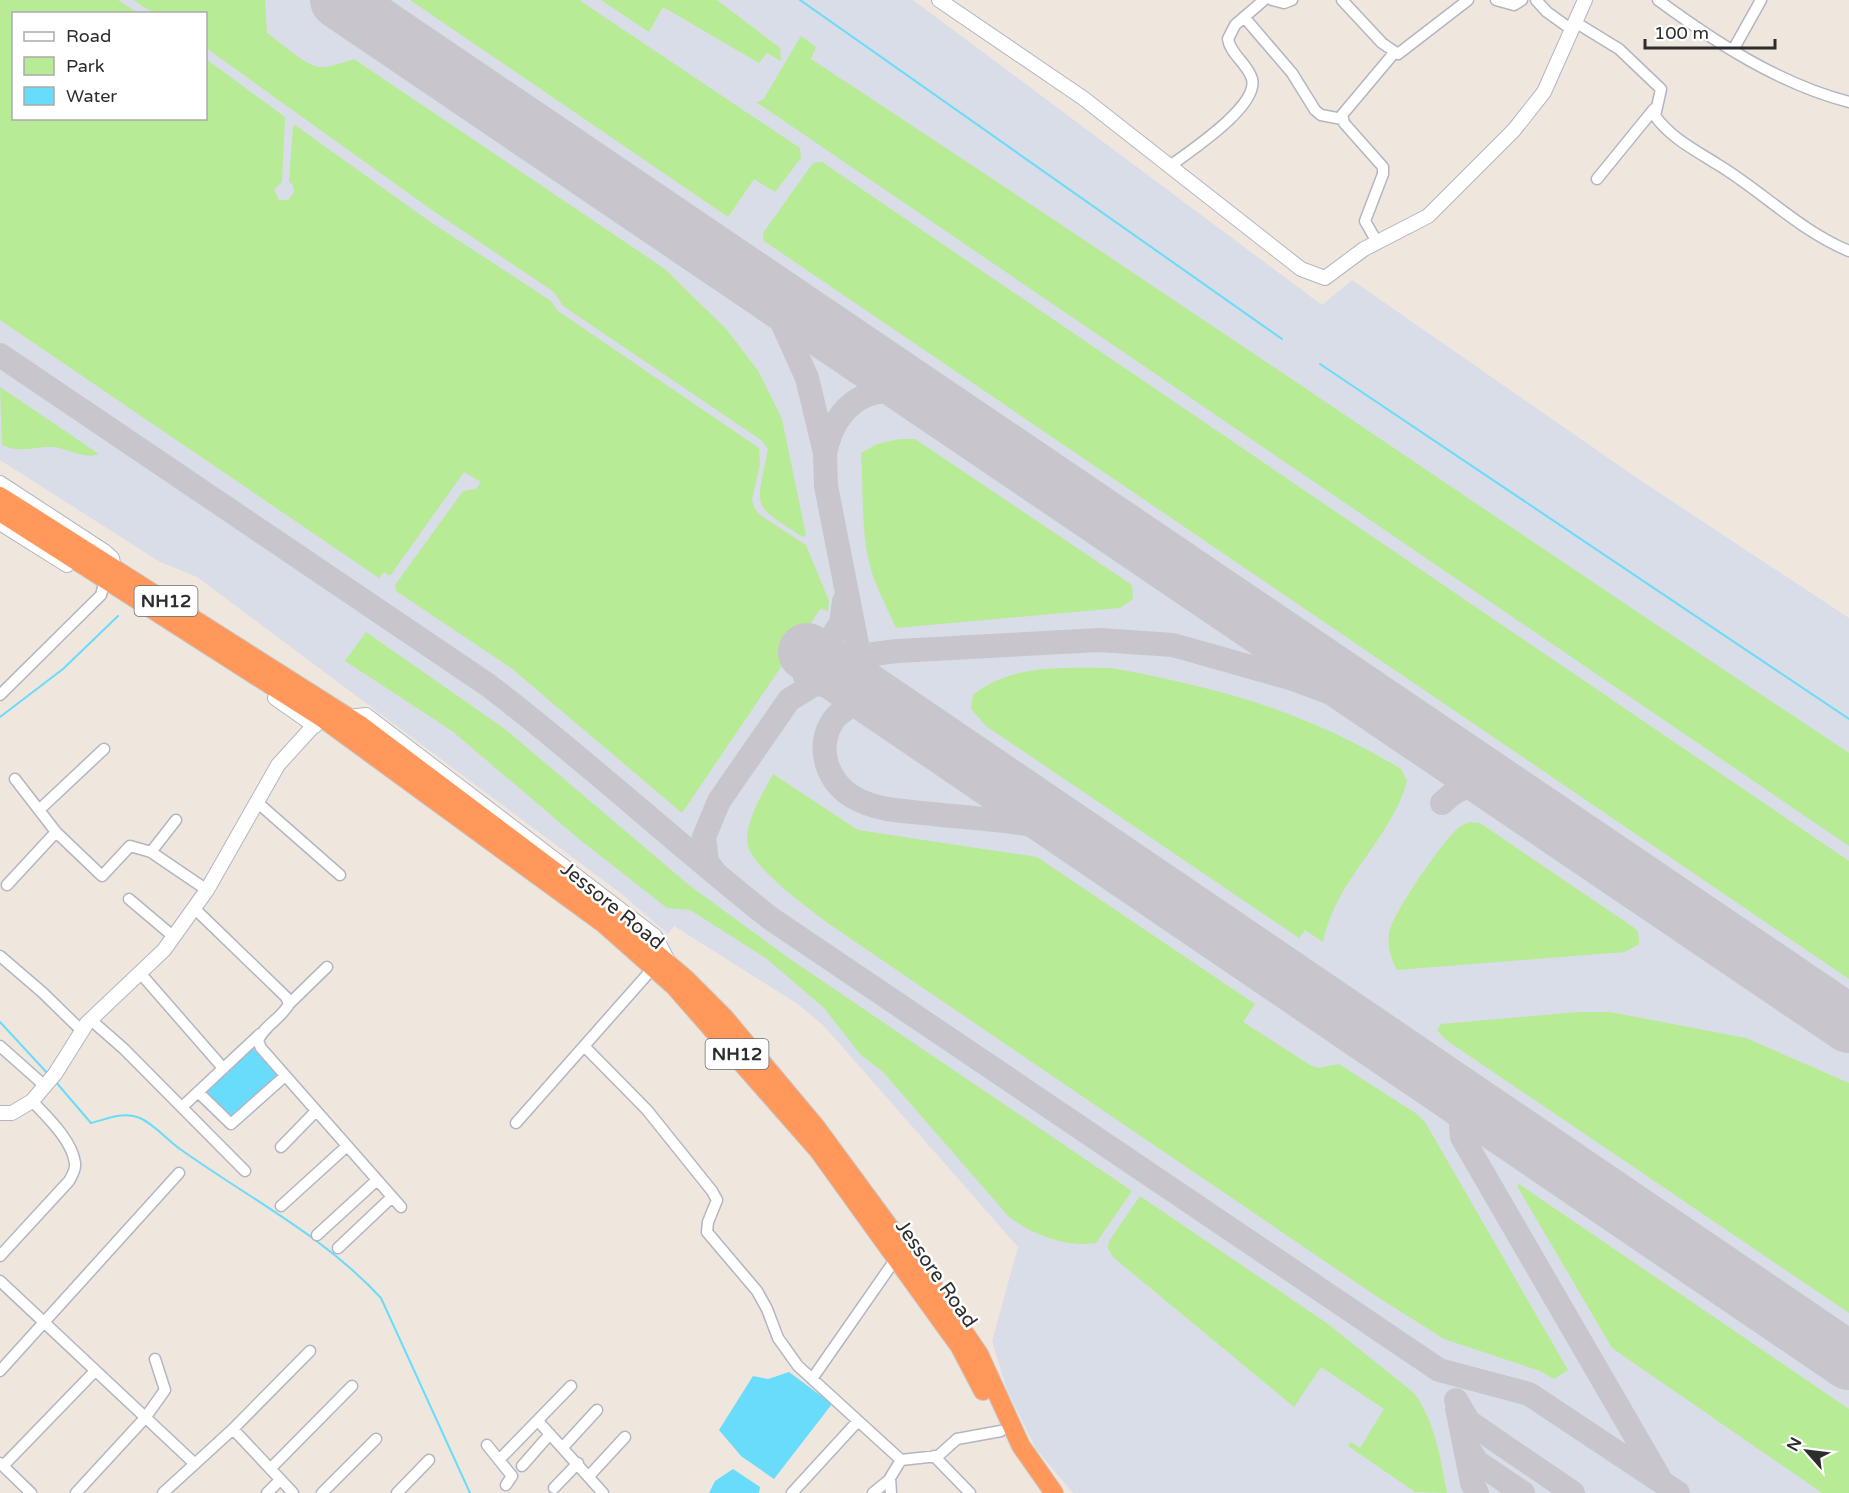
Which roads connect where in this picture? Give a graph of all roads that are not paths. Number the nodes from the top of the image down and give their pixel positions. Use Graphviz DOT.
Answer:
graph roads {
  1 [pos="939,0"];
  2 [pos="1264,0"];
  3 [pos="1272,0"];
  4 [pos="1292,0"];
  5 [pos="1342,0"];
  6 [pos="1468,0"];
  7 [pos="1496,0"];
  8 [pos="1522,0"];
  9 [pos="1536,0"];
  10 [pos="1585,0"];
  11 [pos="1658,0"];
  12 [pos="1761,0"];
  13 [pos="1244,17"];
  14 [pos="1574,26"];
  15 [pos="1732,50"];
  16 [pos="1394,53"];
  17 [pos="1849,102"];
  18 [pos="1654,109"];
  19 [pos="1342,119"];
  20 [pos="1170,166"];
  21 [pos="1597,179"];
  22 [pos="1377,242"];
  23 [pos="1849,251"];
  24 [pos="0,483"];
  25 [pos="0,496"];
  26 [pos="0,512"];
  27 [pos="0,523"];
  28 [pos="107,578"];
  29 [pos="0,695"];
  30 [pos="323,716"];
  31 [pos="104,748"];
  32 [pos="15,779"];
  33 [pos="258,803"];
  34 [pos="39,810"];
  35 [pos="176,820"];
  36 [pos="56,832"];
  37 [pos="151,852"];
  38 [pos="340,875"];
  39 [pos="7,885"];
  40 [pos="207,890"];
  41 [pos="129,900"];
  42 [pos="195,909"];
  43 [pos="174,937"];
  44 [pos="0,956"];
  45 [pos="662,966"];
  46 [pos="327,967"];
  47 [pos="141,974"];
  48 [pos="288,1004"];
  49 [pos="91,1020"];
  50 [pos="82,1031"];
  51 [pos="260,1034"];
  52 [pos="0,1046"];
  53 [pos="584,1046"];
  54 [pos="223,1068"];
  55 [pos="285,1076"];
  56 [pos="49,1081"];
  57 [pos="198,1092"];
  58 [pos="32,1101"];
  59 [pos="182,1107"];
  60 [pos="316,1111"];
  61 [pos="0,1113"];
  62 [pos="516,1124"];
  63 [pos="347,1146"];
  64 [pos="281,1147"];
  65 [pos="245,1171"];
  66 [pos="179,1173"];
  67 [pos="377,1180"];
  68 [pos="392,1197"];
  69 [pos="281,1206"];
  70 [pos="401,1207"];
  71 [pos="317,1235"];
  72 [pos="338,1248"];
  73 [pos="0,1256"];
  74 [pos="897,1257"];
  75 [pos="0,1281"];
  76 [pos="45,1324"];
  77 [pos="310,1351"];
  78 [pos="155,1359"];
  79 [pos="0,1371"];
  80 [pos="95,1371"];
  81 [pos="812,1379"];
  82 [pos="352,1386"];
  83 [pos="571,1386"];
  84 [pos="597,1410"];
  85 [pos="145,1418"];
  86 [pos="538,1421"];
  87 [pos="858,1421"];
  88 [pos="233,1429"];
  89 [pos="1001,1431"];
  90 [pos="550,1434"];
  91 [pos="626,1437"];
  92 [pos="376,1439"];
  93 [pos="487,1445"];
  94 [pos="563,1447"];
  95 [pos="934,1456"];
  96 [pos="429,1460"];
  97 [pos="499,1460"];
  98 [pos="901,1460"];
  99 [pos="578,1463"];
  100 [pos="195,1464"];
  101 [pos="2,1465"];
  102 [pos="522,1466"];
  103 [pos="270,1469"];
  104 [pos="589,1476"];
  105 [pos="280,1480"];
  106 [pos="889,1480"];
  107 [pos="506,1485"];
  108 [pos="554,1488"];
  109 [pos="805,1489"];
  110 [pos="32,1493"];
  111 [pos="76,1493"];
  112 [pos="163,1493"];
  113 [pos="267,1493"];
  114 [pos="293,1493"];
  115 [pos="322,1493"];
  116 [pos="397,1493"];
  117 [pos="603,1493"];
  118 [pos="792,1493"];
  119 [pos="873,1493"];
  120 [pos="891,1493"];
  121 [pos="970,1493"];
  122 [pos="1040,1493"];
  123 [pos="1054,1493"];
  1 -- 20 [label="street"];
  2 -- 13 [label="street"];
  3 -- 4 [label="street"];
  5 -- 16 [label="street"];
  6 -- 16 [label="street"];
  7 -- 8 [label="street"];
  9 -- 14 [label="street"];
  10 -- 14 [label="street"];
  11 -- 15 [label="street"];
  12 -- 15 [label="street"];
  13 -- 19 [label="street"];
  13 -- 20 [label="street"];
  14 -- 18 [label="street"];
  14 -- 22 [label="street"];
  15 -- 17 [label="street"];
  16 -- 19 [label="street"];
  18 -- 21 [label="street"];
  18 -- 23 [label="street"];
  19 -- 22 [label="street"];
  20 -- 22 [label="street"];
  24 -- 28 [label="street"];
  25 -- 28 [label="highway, NH12"];
  26 -- 28 [label="highway, Jessore Road / NH12"];
  27 -- 28 [label="street"];
  28 -- 29 [label="street"];
  28 -- 30 [label="highway, Jessore Road / NH12"];
  30 -- 33 [label="street"];
  30 -- 45 [label="highway, Jessore Road / NH12"];
  30 -- 45 [label="highway, NH12"];
  31 -- 34 [label="street"];
  32 -- 34 [label="street"];
  33 -- 38 [label="street"];
  33 -- 40 [label="street"];
  34 -- 36 [label="street"];
  35 -- 37 [label="street"];
  36 -- 37 [label="street"];
  36 -- 39 [label="street"];
  37 -- 40 [label="street"];
  40 -- 42 [label="street"];
  41 -- 43 [label="street"];
  42 -- 43 [label="street"];
  42 -- 48 [label="street"];
  43 -- 47 [label="street"];
  44 -- 50 [label="street"];
  45 -- 53 [label="street"];
  45 -- 74 [label="highway, Jessore Road / NH12"];
  45 -- 123 [label="highway, NH12"];
  46 -- 48 [label="street"];
  47 -- 49 [label="street"];
  47 -- 54 [label="street"];
  48 -- 51 [label="street"];
  49 -- 50 [label="street"];
  49 -- 59 [label="street"];
  50 -- 56 [label="street"];
  51 -- 54 [label="street"];
  51 -- 55 [label="street"];
  52 -- 56 [label="street"];
  53 -- 62 [label="street"];
  53 -- 81 [label="street"];
  54 -- 57 [label="street"];
  55 -- 57 [label="street"];
  55 -- 60 [label="street"];
  56 -- 58 [label="street"];
  57 -- 59 [label="street"];
  58 -- 61 [label="street"];
  58 -- 73 [label="street"];
  59 -- 65 [label="street"];
  60 -- 63 [label="street"];
  60 -- 64 [label="street"];
  63 -- 67 [label="street"];
  63 -- 69 [label="street"];
  66 -- 76 [label="street"];
  67 -- 68 [label="street"];
  67 -- 71 [label="street"];
  68 -- 70 [label="street"];
  68 -- 72 [label="street"];
  74 -- 81 [label="street"];
  74 -- 89 [label="highway, Jessore Road / NH12"];
  75 -- 76 [label="street"];
  76 -- 79 [label="street"];
  76 -- 80 [label="street"];
  77 -- 88 [label="street"];
  78 -- 85 [label="street"];
  80 -- 85 [label="street"];
  80 -- 101 [label="street"];
  81 -- 87 [label="street"];
  82 -- 103 [label="street"];
  83 -- 86 [label="street"];
  84 -- 94 [label="street"];
  85 -- 100 [label="street"];
  85 -- 111 [label="street"];
  86 -- 90 [label="street"];
  86 -- 97 [label="street"];
  87 -- 98 [label="street"];
  87 -- 109 [label="street"];
  88 -- 100 [label="street"];
  88 -- 103 [label="street"];
  89 -- 95 [label="street"];
  89 -- 122 [label="highway, Jessore Road / NH12"];
  90 -- 94 [label="street"];
  90 -- 102 [label="street"];
  91 -- 104 [label="street"];
  92 -- 115 [label="street"];
  93 -- 97 [label="street"];
  94 -- 99 [label="street"];
  95 -- 98 [label="street"];
  95 -- 121 [label="street"];
  96 -- 116 [label="street"];
  97 -- 107 [label="street"];
  98 -- 106 [label="street"];
  99 -- 104 [label="street"];
  99 -- 108 [label="street"];
  100 -- 112 [label="street"];
  101 -- 110 [label="street"];
  103 -- 105 [label="street"];
  104 -- 117 [label="street"];
  105 -- 113 [label="street"];
  105 -- 114 [label="street"];
  106 -- 119 [label="street"];
  106 -- 120 [label="street"];
  109 -- 118 [label="street"];
}
